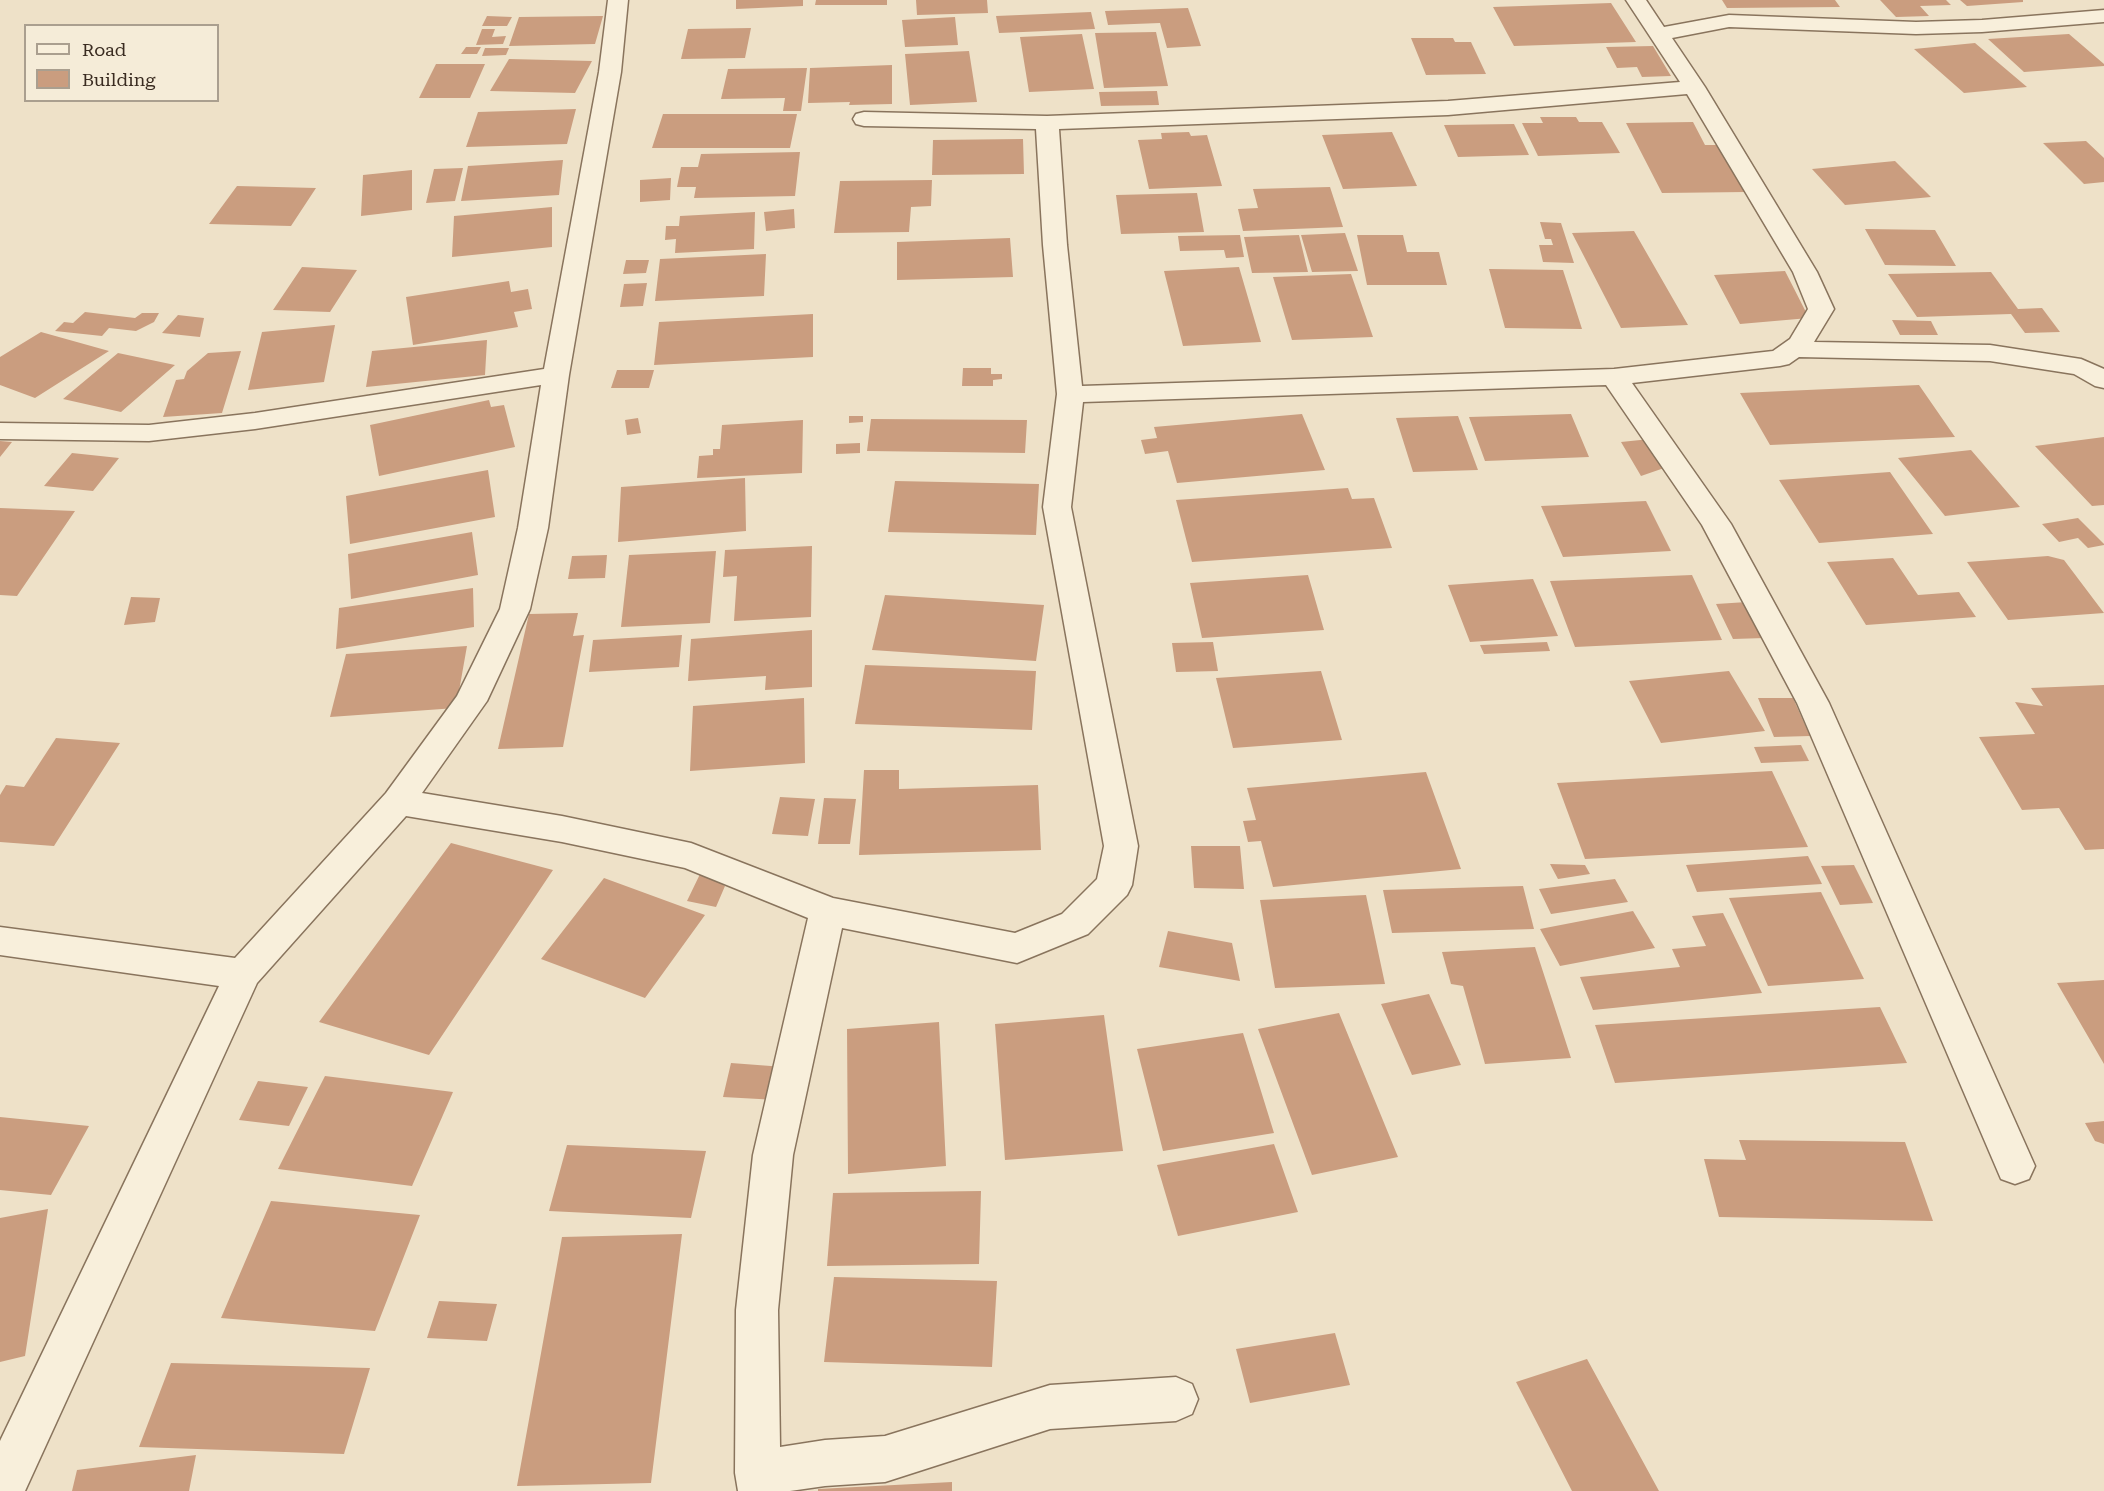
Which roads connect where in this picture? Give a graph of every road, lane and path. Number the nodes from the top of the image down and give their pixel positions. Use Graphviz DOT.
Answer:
graph roads {
  1 [pos="618,0"];
  2 [pos="1636,0"];
  3 [pos="2104,16"];
  4 [pos="1660,34"];
  5 [pos="1694,87"];
  6 [pos="864,119"];
  7 [pos="1047,123"];
  8 [pos="1793,349"];
  9 [pos="556,375"];
  10 [pos="1614,377"];
  11 [pos="2104,380"];
  12 [pos="1070,394"];
  13 [pos="0,431"];
  14 [pos="398,802"];
  15 [pos="828,911"];
  16 [pos="0,941"];
  17 [pos="243,974"];
  18 [pos="2015,1166"];
  19 [pos="1176,1399"];
  20 [pos="760,1482"];
  21 [pos="2,1491"];
  1 -- 9 [label="street"];
  2 -- 4 [label="street"];
  3 -- 4 [label="street"];
  4 -- 5 [label="street"];
  5 -- 7 [label="street"];
  5 -- 8 [label="street"];
  6 -- 7 [label="street"];
  7 -- 12 [label="street"];
  8 -- 10 [label="street"];
  8 -- 11 [label="street"];
  9 -- 13 [label="street"];
  9 -- 14 [label="street"];
  10 -- 12 [label="street"];
  10 -- 18 [label="street"];
  12 -- 15 [label="street"];
  14 -- 15 [label="street"];
  14 -- 17 [label="street"];
  15 -- 20 [label="street"];
  16 -- 17 [label="street"];
  17 -- 21 [label="street"];
  19 -- 20 [label="street"];
}
